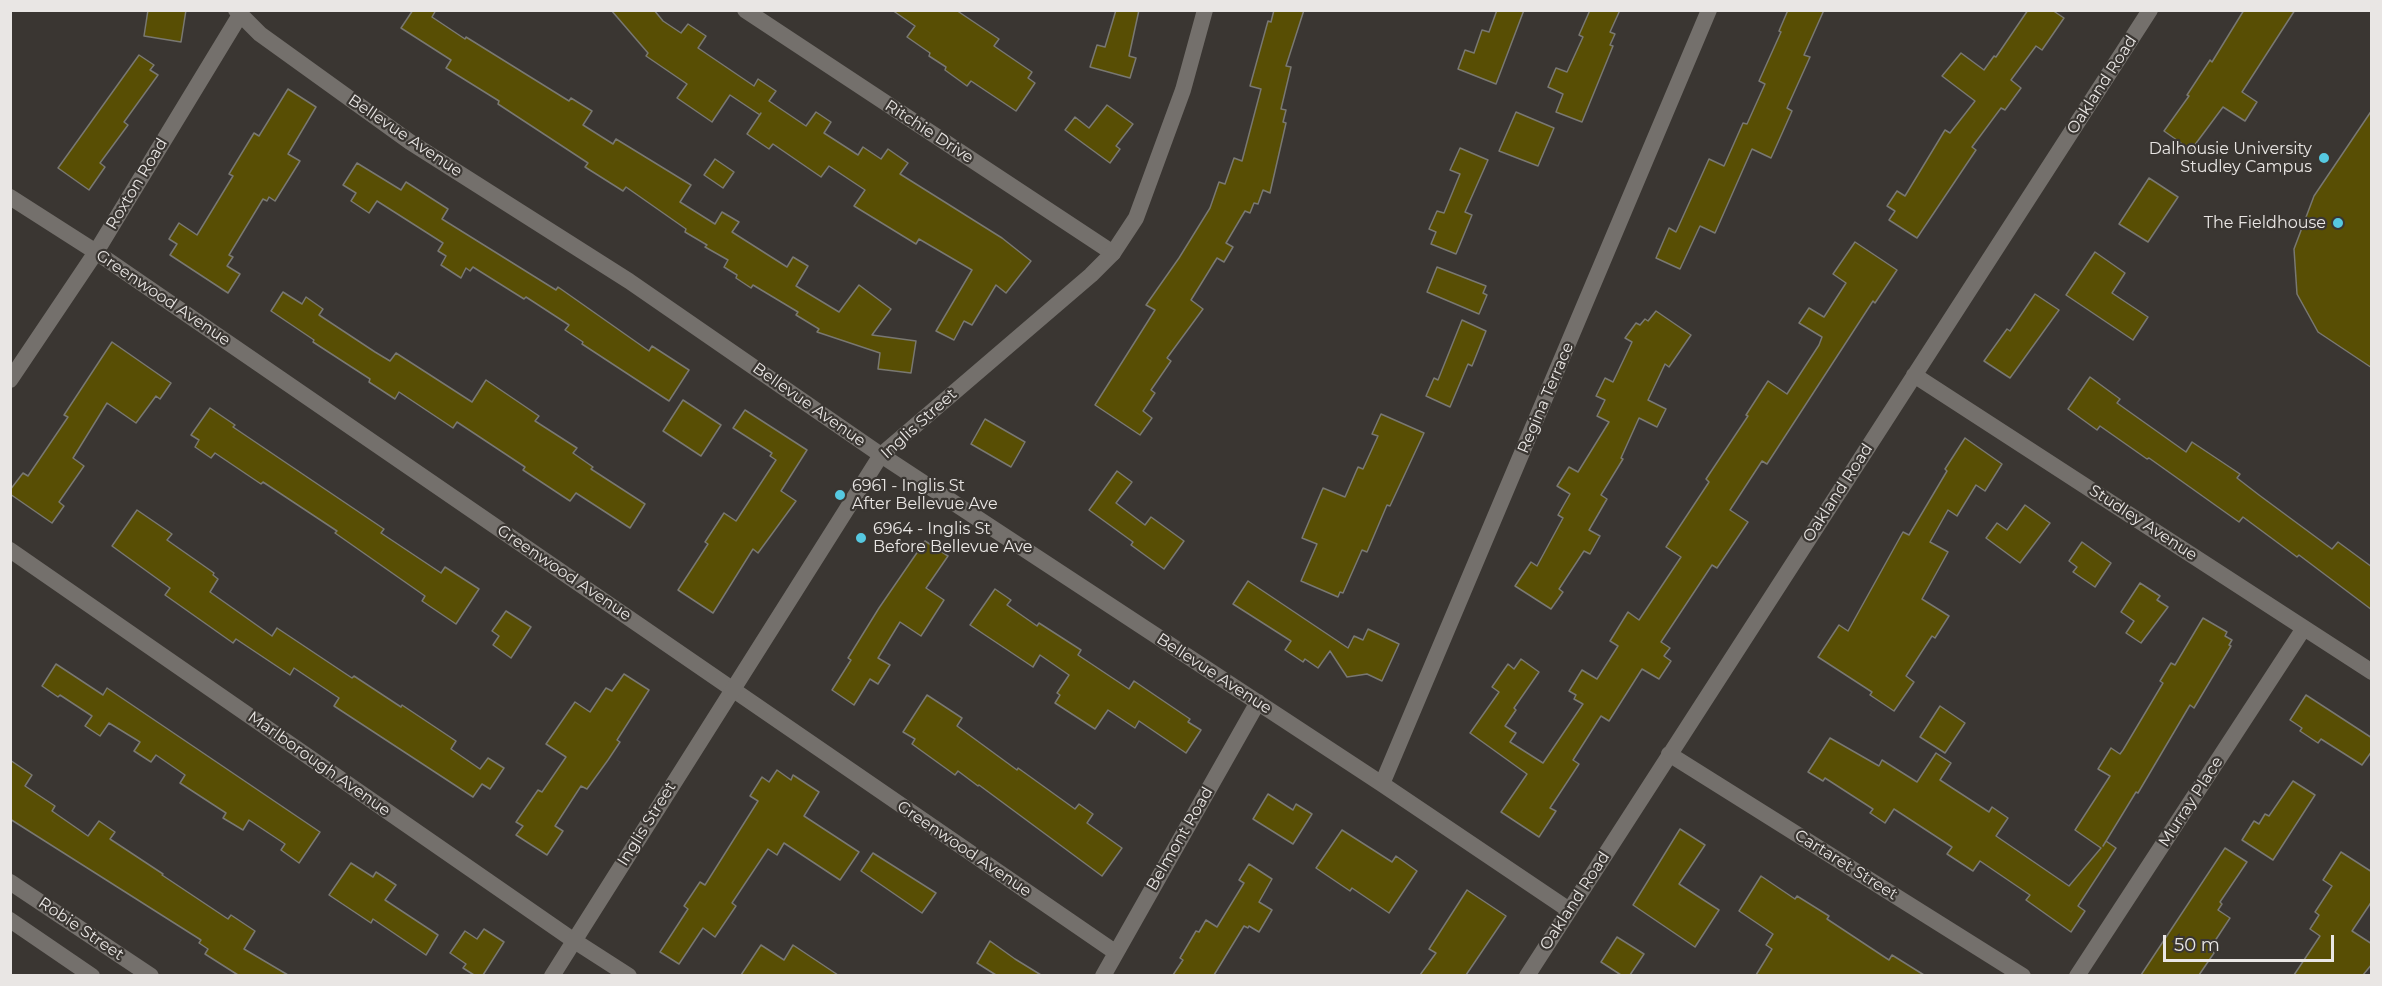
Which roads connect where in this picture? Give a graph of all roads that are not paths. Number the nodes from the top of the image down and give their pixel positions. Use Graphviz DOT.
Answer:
graph roads {
  1 [pos="745,10"];
  2 [pos="1205,10"];
  3 [pos="1709,10"];
  4 [pos="2150,10"];
  5 [pos="238,13"];
  6 [pos="10,197"];
  7 [pos="96,252"];
  8 [pos="1113,253"];
  9 [pos="1914,375"];
  10 [pos="10,380"];
  11 [pos="881,455"];
  12 [pos="10,550"];
  13 [pos="2304,628"];
  14 [pos="2372,672"];
  15 [pos="733,689"];
  16 [pos="1258,702"];
  17 [pos="1670,754"];
  18 [pos="1382,784"];
  19 [pos="10,882"];
  20 [pos="1569,910"];
  21 [pos="10,920"];
  22 [pos="573,940"];
  23 [pos="1115,952"];
  24 [pos="92,975"];
  25 [pos="151,975"];
  26 [pos="552,975"];
  27 [pos="629,975"];
  28 [pos="1103,975"];
  29 [pos="1527,975"];
  30 [pos="2023,975"];
  31 [pos="2077,975"];
  1 -- 8 [label="street, Ritchie Drive"];
  2 -- 8 [label="street, Inglis Street"];
  3 -- 18 [label="street, Regina Terrace"];
  4 -- 9 [label="street, Oakland Road"];
  5 -- 7 [label="street, Roxton Road"];
  5 -- 11 [label="street, Bellevue Avenue"];
  6 -- 7 [label="street, Greenwood Avenue"];
  7 -- 10 [label="street, Roxton Road"];
  7 -- 15 [label="street, Greenwood Avenue"];
  8 -- 11 [label="street, Inglis Street"];
  9 -- 13 [label="street, Studley Avenue"];
  9 -- 17 [label="street, Oakland Road"];
  11 -- 15 [label="street, Inglis Street"];
  11 -- 16 [label="street, Bellevue Avenue"];
  12 -- 22 [label="street, Marlborough Avenue"];
  13 -- 14 [label="street, Studley Avenue"];
  13 -- 31 [label="street, Murray Place"];
  15 -- 22 [label="street, Inglis Street"];
  15 -- 23 [label="street, Greenwood Avenue"];
  16 -- 18 [label="street, Bellevue Avenue"];
  16 -- 23 [label="street, Belmont Road"];
  17 -- 20 [label="street, Oakland Road"];
  17 -- 30 [label="street, Cartaret Street"];
  18 -- 20 [label="street, Bellevue Avenue"];
  19 -- 25 [label="street, Robie Street"];
  20 -- 29 [label="street, Oakland Road"];
  21 -- 24 [label="street, Robie Street"];
  22 -- 26 [label="street, Inglis Street"];
  22 -- 27 [label="street, Marlborough Avenue"];
  23 -- 28 [label="street, Belmont Road"];
}
